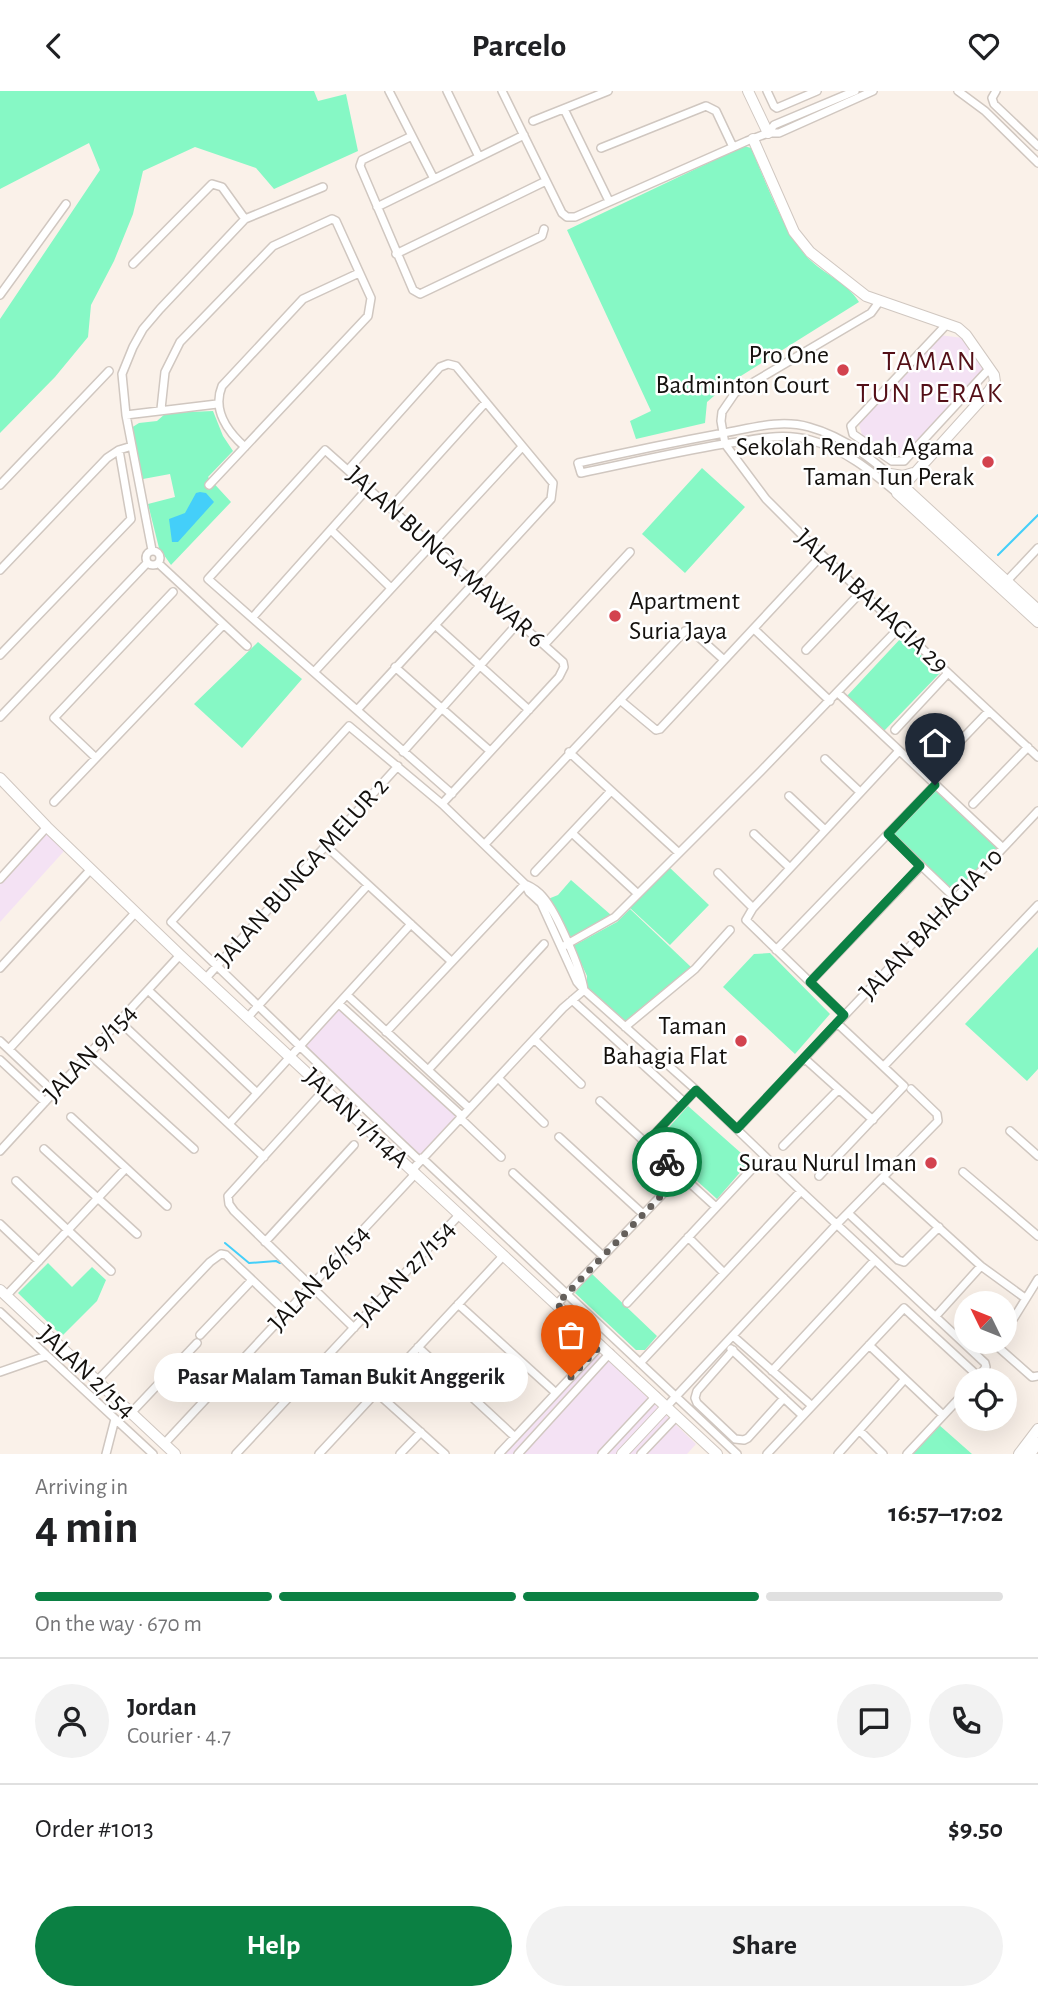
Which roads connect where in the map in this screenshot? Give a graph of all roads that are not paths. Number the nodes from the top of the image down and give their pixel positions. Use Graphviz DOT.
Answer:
graph roads {
  1 [pos="389,91"];
  2 [pos="447,91"];
  3 [pos="502,91"];
  4 [pos="608,91"];
  5 [pos="748,91"];
  6 [pos="767,91"];
  7 [pos="817,91"];
  8 [pos="855,91"];
  9 [pos="873,91"];
  10 [pos="958,91"];
  11 [pos="994,94"];
  12 [pos="564,109"];
  13 [pos="533,121"];
  14 [pos="768,133"];
  15 [pos="412,135"];
  16 [pos="524,135"];
  17 [pos="753,139"];
  18 [pos="1038,146"];
  19 [pos="733,147"];
  20 [pos="601,148"];
  21 [pos="479,157"];
  22 [pos="1038,163"];
  23 [pos="434,179"];
  24 [pos="546,181"];
  25 [pos="323,187"];
  26 [pos="609,201"];
  27 [pos="66,204"];
  28 [pos="377,207"];
  29 [pos="245,219"];
  30 [pos="544,229"];
  31 [pos="396,254"];
  32 [pos="133,264"];
  33 [pos="359,273"];
  34 [pos="0,295"];
  35 [pos="879,302"];
  36 [pos="947,324"];
  37 [pos="989,369"];
  38 [pos="108,371"];
  39 [pos="486,402"];
  40 [pos="217,404"];
  41 [pos="162,409"];
  42 [pos="126,415"];
  43 [pos="723,433"];
  44 [pos="725,444"];
  45 [pos="132,446"];
  46 [pos="244,447"];
  47 [pos="522,447"];
  48 [pos="119,450"];
  49 [pos="348,470"];
  50 [pos="915,472"];
  51 [pos="890,474"];
  52 [pos="0,485"];
  53 [pos="209,485"];
  54 [pos="368,488"];
  55 [pos="900,489"];
  56 [pos="918,500"];
  57 [pos="394,504"];
  58 [pos="332,531"];
  59 [pos="432,544"];
  60 [pos="1038,548"];
  61 [pos="152,551"];
  62 [pos="630,552"];
  63 [pos="822,555"];
  64 [pos="147,563"];
  65 [pos="158,563"];
  66 [pos="0,570"];
  67 [pos="474,582"];
  68 [pos="1004,584"];
  69 [pos="390,587"];
  70 [pos="862,591"];
  71 [pos="173,592"];
  72 [pos="1038,610"];
  73 [pos="253,617"];
  74 [pos="1038,622"];
  75 [pos="518,623"];
  76 [pos="223,625"];
  77 [pos="435,625"];
  78 [pos="900,627"];
  79 [pos="754,629"];
  80 [pos="544,645"];
  81 [pos="247,646"];
  82 [pos="807,650"];
  83 [pos="0,655"];
  84 [pos="723,660"];
  85 [pos="481,665"];
  86 [pos="395,667"];
  87 [pos="315,671"];
  88 [pos="948,673"];
  89 [pos="838,693"];
  90 [pos="620,699"];
  91 [pos="830,701"];
  92 [pos="441,708"];
  93 [pos="357,710"];
  94 [pos="529,710"];
  95 [pos="989,711"];
  96 [pos="0,717"];
  97 [pos="895,730"];
  98 [pos="1028,747"];
  99 [pos="490,751"];
  100 [pos="403,752"];
  101 [pos="569,752"];
  102 [pos="898,752"];
  103 [pos="1038,757"];
  104 [pos="96,758"];
  105 [pos="825,758"];
  106 [pos="943,759"];
  107 [pos="398,766"];
  108 [pos="0,778"];
  109 [pos="935,785"];
  110 [pos="611,791"];
  111 [pos="860,792"];
  112 [pos="452,793"];
  113 [pos="789,796"];
  114 [pos="54,801"];
  115 [pos="442,804"];
  116 [pos="973,804"];
  117 [pos="1038,811"];
  118 [pos="47,827"];
  119 [pos="825,830"];
  120 [pos="572,834"];
  121 [pos="754,834"];
  122 [pos="888,834"];
  123 [pos="485,844"];
  124 [pos="326,846"];
  125 [pos="1003,848"];
  126 [pos="679,853"];
  127 [pos="920,866"];
  128 [pos="790,868"];
  129 [pos="91,869"];
  130 [pos="535,872"];
  131 [pos="718,873"];
  132 [pos="0,879"];
  133 [pos="525,884"];
  134 [pos="368,885"];
  135 [pos="638,894"];
  136 [pos="955,898"];
  137 [pos="1038,905"];
  138 [pos="753,908"];
  139 [pos="136,912"];
  140 [pos="411,925"];
  141 [pos="730,930"];
  142 [pos="544,944"];
  143 [pos="565,945"];
  144 [pos="776,950"];
  145 [pos="180,954"];
  146 [pos="451,961"];
  147 [pos="217,966"];
  148 [pos="0,968"];
  149 [pos="206,978"];
  150 [pos="810,982"];
  151 [pos="148,990"];
  152 [pos="584,990"];
  153 [pos="347,995"];
  154 [pos="572,1000"];
  155 [pos="339,1004"];
  156 [pos="259,1005"];
  157 [pos="844,1015"];
  158 [pos="247,1017"];
  159 [pos="119,1021"];
  160 [pos="837,1023"];
  161 [pos="625,1027"];
  162 [pos="386,1031"];
  163 [pos="534,1039"];
  164 [pos="0,1041"];
  165 [pos="299,1048"];
  166 [pos="9,1049"];
  167 [pos="89,1054"];
  168 [pos="291,1057"];
  169 [pos="804,1058"];
  170 [pos="0,1060"];
  171 [pos="884,1066"];
  172 [pos="428,1070"];
  173 [pos="498,1078"];
  174 [pos="581,1084"];
  175 [pos="908,1087"];
  176 [pos="325,1089"];
  177 [pos="696,1090"];
  178 [pos="838,1090"];
  179 [pos="54,1092"];
  180 [pos="257,1093"];
  181 [pos="600,1101"];
  182 [pos="45,1102"];
  183 [pos="684,1102"];
  184 [pos="469,1108"];
  185 [pos="71,1117"];
  186 [pos="461,1117"];
  187 [pos="873,1120"];
  188 [pos="544,1123"];
  189 [pos="229,1124"];
  190 [pos="737,1129"];
  191 [pos="1010,1132"];
  192 [pos="559,1137"];
  193 [pos="646,1143"];
  194 [pos="354,1145"];
  195 [pos="783,1146"];
  196 [pos="44,1149"];
  197 [pos="194,1149"];
  198 [pos="0,1151"];
  199 [pos="1038,1156"];
  200 [pos="264,1157"];
  201 [pos="501,1157"];
  202 [pos="421,1159"];
  203 [pos="126,1168"];
  204 [pos="751,1170"];
  205 [pos="414,1171"];
  206 [pos="963,1172"];
  207 [pos="513,1173"];
  208 [pos="681,1175"];
  209 [pos="819,1176"];
  210 [pos="883,1177"];
  211 [pos="16,1181"];
  212 [pos="801,1191"];
  213 [pos="97,1199"];
  214 [pos="167,1206"];
  215 [pos="716,1207"];
  216 [pos="848,1213"];
  217 [pos="460,1214"];
  218 [pos="643,1215"];
  219 [pos="0,1224"];
  220 [pos="837,1224"];
  221 [pos="939,1227"];
  222 [pos="68,1230"];
  223 [pos="136,1234"];
  224 [pos="1038,1236"];
  225 [pos="688,1237"];
  226 [pos="265,1242"];
  227 [pos="504,1255"];
  228 [pos="603,1256"];
  229 [pos="39,1261"];
  230 [pos="874,1261"];
  231 [pos="981,1266"];
  232 [pos="111,1271"];
  233 [pos="724,1273"];
  234 [pos="1038,1279"];
  235 [pos="252,1280"];
  236 [pos="311,1286"];
  237 [pos="3,1293"];
  238 [pos="568,1293"];
  239 [pos="1025,1298"];
  240 [pos="627,1303"];
  241 [pos="458,1304"];
  242 [pos="557,1304"];
  243 [pos="0,1312"];
  244 [pos="1017,1312"];
  245 [pos="286,1313"];
  246 [pos="936,1316"];
  247 [pos="354,1328"];
  248 [pos="200,1335"];
  249 [pos="733,1336"];
  250 [pos="197,1343"];
  251 [pos="726,1344"];
  252 [pos="601,1345"];
  253 [pos="869,1345"];
  254 [pos="418,1347"];
  255 [pos="733,1350"];
  256 [pos="610,1353"];
  257 [pos="1008,1355"];
  258 [pos="47,1356"];
  259 [pos="640,1363"];
  260 [pos="966,1368"];
  261 [pos="984,1368"];
  262 [pos="772,1371"];
  263 [pos="0,1372"];
  264 [pos="1038,1377"];
  265 [pos="904,1380"];
  266 [pos="97,1381"];
  267 [pos="376,1392"];
  268 [pos="556,1393"];
  269 [pos="656,1396"];
  270 [pos="677,1396"];
  271 [pos="784,1398"];
  272 [pos="954,1404"];
  273 [pos="811,1405"];
  274 [pos="667,1406"];
  275 [pos="131,1413"];
  276 [pos="802,1415"];
  277 [pos="943,1415"];
  278 [pos="677,1416"];
  279 [pos="115,1419"];
  280 [pos="1038,1429"];
  281 [pos="860,1431"];
  282 [pos="421,1432"];
  283 [pos="515,1437"];
  284 [pos="1038,1443"];
  285 [pos="164,1444"];
  286 [pos="148,1452"];
  287 [pos="106,1454"];
  288 [pos="175,1454"];
  289 [pos="236,1454"];
  290 [pos="319,1454"];
  291 [pos="400,1454"];
  292 [pos="445,1454"];
  293 [pos="499,1454"];
  294 [pos="518,1454"];
  295 [pos="602,1454"];
  296 [pos="622,1454"];
  297 [pos="641,1454"];
  298 [pos="717,1454"];
  299 [pos="737,1454"];
  300 [pos="767,1454"];
  301 [pos="838,1454"];
  302 [pos="883,1454"];
  303 [pos="907,1454"];
  304 [pos="1019,1454"];
  305 [pos="1030,1454"];
  1 -- 15 [label="street"];
  2 -- 21 [label="street"];
  3 -- 16 [label="street"];
  4 -- 12 [label="street"];
  5 -- 14 [label="street"];
  6 -- 7 [label="street"];
  8 -- 14 [label="street"];
  9 -- 14 [label="street"];
  10 -- 22 [label="street"];
  11 -- 18 [label="street"];
  12 -- 13 [label="street"];
  12 -- 26 [label="street"];
  14 -- 17 [label="street"];
  15 -- 23 [label="street"];
  15 -- 28 [label="street"];
  16 -- 21 [label="street"];
  16 -- 24 [label="street"];
  17 -- 19 [label="street"];
  17 -- 35 [label="street"];
  19 -- 20 [label="street"];
  19 -- 26 [label="street"];
  21 -- 23 [label="street"];
  23 -- 28 [label="street"];
  24 -- 26 [label="street"];
  24 -- 31 [label="street"];
  25 -- 29 [label="street"];
  27 -- 34 [label="street"];
  28 -- 31 [label="street"];
  29 -- 32 [label="street"];
  29 -- 42 [label="street"];
  30 -- 31 [label="street"];
  33 -- 40 [label="street"];
  33 -- 41 [label="street"];
  33 -- 46 [label="street"];
  35 -- 36 [label="street"];
  35 -- 43 [label="street"];
  36 -- 37 [label="street"];
  36 -- 37 [label="street"];
  37 -- 50 [label="street"];
  38 -- 52 [label="street"];
  39 -- 47 [label="street"];
  39 -- 49 [label="street"];
  39 -- 57 [label="street"];
  40 -- 41 [label="street"];
  40 -- 46 [label="street"];
  41 -- 42 [label="street"];
  42 -- 45 [label="street"];
  43 -- 44 [label="street, JALAN BAHAGIA 29"];
  43 -- 44 [label="street"];
  43 -- 51 [label="street"];
  44 -- 55 [label="street"];
  44 -- 63 [label="street, JALAN BAHAGIA 29"];
  45 -- 48 [label="street"];
  45 -- 61 [label="street"];
  46 -- 53 [label="street"];
  47 -- 59 [label="street"];
  47 -- 67 [label="street"];
  48 -- 66 [label="street"];
  48 -- 83 [label="street"];
  49 -- 54 [label="street, JALAN BUNGA MAWAR 6"];
  49 -- 73 [label="street, JALAN BUNGA MAWAR 6"];
  50 -- 51 [label="street"];
  50 -- 55 [label="street"];
  50 -- 56 [label="street"];
  51 -- 55 [label="street"];
  54 -- 58 [label="street"];
  54 -- 59 [label="street, JALAN BUNGA MAWAR 6"];
  55 -- 56 [label="street"];
  55 -- 68 [label="street"];
  56 -- 68 [label="street"];
  58 -- 69 [label="street"];
  58 -- 73 [label="street"];
  59 -- 67 [label="street, JALAN BUNGA MAWAR 6"];
  59 -- 69 [label="street"];
  60 -- 68 [label="street"];
  61 -- 64 [label="street"];
  61 -- 65 [label="street"];
  62 -- 80 [label="street"];
  63 -- 70 [label="street, JALAN BAHAGIA 29"];
  63 -- 79 [label="street"];
  64 -- 65 [label="street"];
  64 -- 96 [label="street"];
  65 -- 76 [label="street"];
  67 -- 75 [label="street, JALAN BUNGA MAWAR 6"];
  67 -- 77 [label="street"];
  68 -- 72 [label="street"];
  68 -- 74 [label="street"];
  69 -- 87 [label="street"];
  70 -- 78 [label="street, JALAN BAHAGIA 29"];
  70 -- 82 [label="street"];
  71 -- 104 [label="street"];
  73 -- 87 [label="street"];
  75 -- 80 [label="street, JALAN BUNGA MAWAR 6"];
  75 -- 85 [label="street"];
  76 -- 81 [label="street"];
  76 -- 104 [label="street"];
  77 -- 85 [label="street"];
  77 -- 86 [label="street"];
  78 -- 88 [label="street, JALAN BAHAGIA 29"];
  78 -- 89 [label="street"];
  79 -- 84 [label="street"];
  79 -- 91 [label="street"];
  80 -- 94 [label="street, JALAN BUNGA MAWAR 6"];
  84 -- 90 [label="street"];
  84 -- 90 [label="street"];
  85 -- 92 [label="street"];
  85 -- 94 [label="street"];
  86 -- 92 [label="street"];
  86 -- 93 [label="street"];
  87 -- 93 [label="street"];
  88 -- 95 [label="street, JALAN BAHAGIA 29"];
  88 -- 97 [label="street"];
  89 -- 91 [label="street"];
  89 -- 102 [label="street"];
  90 -- 101 [label="street"];
  91 -- 126 [label="street"];
  92 -- 99 [label="street"];
  92 -- 100 [label="street"];
  93 -- 100 [label="street"];
  94 -- 99 [label="street"];
  95 -- 98 [label="street, JALAN BAHAGIA 29"];
  95 -- 106 [label="street"];
  98 -- 103 [label="street, JALAN BAHAGIA 29"];
  98 -- 116 [label="street"];
  99 -- 112 [label="street"];
  100 -- 112 [label="street"];
  101 -- 110 [label="street"];
  101 -- 123 [label="street"];
  102 -- 109 [label="street"];
  102 -- 111 [label="street"];
  104 -- 114 [label="street"];
  105 -- 111 [label="street"];
  107 -- 115 [label="street"];
  107 -- 124 [label="street, JALAN BUNGA MELUR 2"];
  107 -- 147 [label="street"];
  108 -- 118 [label="street, JALAN 1/114A"];
  109 -- 122 [label="street"];
  109 -- 125 [label="street"];
  110 -- 120 [label="street"];
  110 -- 126 [label="street"];
  111 -- 119 [label="street"];
  112 -- 115 [label="street"];
  113 -- 119 [label="street"];
  115 -- 123 [label="street"];
  117 -- 125 [label="street, JALAN BAHAGIA 10"];
  118 -- 129 [label="street, JALAN 1/114A"];
  118 -- 132 [label="street"];
  119 -- 128 [label="street"];
  120 -- 130 [label="street"];
  120 -- 135 [label="street"];
  121 -- 128 [label="street"];
  122 -- 127 [label="street"];
  122 -- 144 [label="street"];
  123 -- 133 [label="street"];
  124 -- 134 [label="street"];
  124 -- 147 [label="street, JALAN BUNGA MELUR 2"];
  125 -- 136 [label="street, JALAN BAHAGIA 10"];
  126 -- 135 [label="street"];
  127 -- 136 [label="street"];
  127 -- 150 [label="street"];
  128 -- 138 [label="street"];
  129 -- 139 [label="street, JALAN 1/114A"];
  129 -- 148 [label="street"];
  131 -- 138 [label="street"];
  133 -- 143 [label="street"];
  133 -- 146 [label="street"];
  134 -- 140 [label="street"];
  134 -- 156 [label="street"];
  135 -- 143 [label="street"];
  136 -- 157 [label="street, JALAN BAHAGIA 10"];
  137 -- 171 [label="street"];
  138 -- 144 [label="street"];
  139 -- 145 [label="street, JALAN 1/114A"];
  139 -- 166 [label="street"];
  140 -- 146 [label="street"];
  140 -- 153 [label="street"];
  141 -- 161 [label="street"];
  142 -- 172 [label="street"];
  143 -- 152 [label="street"];
  144 -- 150 [label="street"];
  145 -- 149 [label="street, JALAN 1/114A"];
  145 -- 151 [label="street, JALAN 9/154"];
  146 -- 162 [label="street"];
  147 -- 149 [label="street, JALAN BUNGA MELUR 2"];
  147 -- 156 [label="street"];
  149 -- 158 [label="street, JALAN 1/114A"];
  150 -- 157 [label="street"];
  151 -- 159 [label="street, JALAN 9/154"];
  151 -- 180 [label="street"];
  152 -- 154 [label="street, JALAN 26/154"];
  152 -- 161 [label="street"];
  153 -- 155 [label="street"];
  153 -- 162 [label="street"];
  154 -- 163 [label="street, JALAN 26/154"];
  154 -- 183 [label="street"];
  155 -- 165 [label="street"];
  155 -- 186 [label="street"];
  156 -- 158 [label="street"];
  156 -- 165 [label="street"];
  157 -- 160 [label="street, JALAN BAHAGIA 10"];
  158 -- 168 [label="street, JALAN 1/114A"];
  159 -- 167 [label="street, JALAN 9/154"];
  159 -- 189 [label="street"];
  160 -- 169 [label="street, JALAN BAHAGIA 10"];
  160 -- 171 [label="street"];
  161 -- 177 [label="street"];
  162 -- 172 [label="street"];
  163 -- 173 [label="street, JALAN 26/154"];
  163 -- 174 [label="street"];
  164 -- 166 [label="street"];
  165 -- 168 [label="street"];
  165 -- 202 [label="street"];
  166 -- 179 [label="street"];
  167 -- 179 [label="street, JALAN 9/154"];
  167 -- 197 [label="street"];
  168 -- 176 [label="street, JALAN 1/114A"];
  168 -- 180 [label="street"];
  169 -- 178 [label="street"];
  169 -- 190 [label="street, JALAN BAHAGIA 10"];
  170 -- 182 [label="street"];
  171 -- 175 [label="street"];
  172 -- 184 [label="street"];
  173 -- 184 [label="street, JALAN 26/154"];
  173 -- 188 [label="street"];
  175 -- 187 [label="street"];
  175 -- 210 [label="street"];
  176 -- 200 [label="street"];
  176 -- 205 [label="street, JALAN 1/114A"];
  177 -- 183 [label="street"];
  177 -- 190 [label="street"];
  178 -- 187 [label="street"];
  178 -- 195 [label="street"];
  179 -- 182 [label="street, JALAN 9/154"];
  180 -- 189 [label="street"];
  181 -- 193 [label="street"];
  182 -- 198 [label="street, JALAN 9/154"];
  183 -- 193 [label="street"];
  184 -- 186 [label="street, JALAN 26/154"];
  185 -- 203 [label="street"];
  186 -- 201 [label="street"];
  186 -- 202 [label="street, JALAN 26/154"];
  187 -- 209 [label="street"];
  189 -- 200 [label="street"];
  190 -- 212 [label="street"];
  191 -- 199 [label="street"];
  192 -- 218 [label="street"];
  193 -- 208 [label="street"];
  194 -- 226 [label="street"];
  196 -- 213 [label="street"];
  200 -- 226 [label="street"];
  202 -- 205 [label="street, JALAN 26/154"];
  202 -- 238 [label="street"];
  203 -- 213 [label="street"];
  203 -- 214 [label="street"];
  204 -- 215 [label="street"];
  205 -- 217 [label="street, JALAN 1/114A"];
  205 -- 236 [label="street, JALAN 26/154"];
  206 -- 224 [label="street"];
  207 -- 228 [label="street"];
  208 -- 215 [label="street"];
  208 -- 218 [label="street"];
  210 -- 216 [label="street"];
  210 -- 221 [label="street"];
  211 -- 222 [label="street"];
  212 -- 220 [label="street"];
  212 -- 233 [label="street"];
  213 -- 222 [label="street"];
  213 -- 223 [label="street"];
  215 -- 225 [label="street"];
  216 -- 220 [label="street"];
  216 -- 221 [label="street"];
  217 -- 227 [label="street, JALAN 1/114A"];
  217 -- 247 [label="street, JALAN 27/154"];
  218 -- 228 [label="street"];
  219 -- 229 [label="street"];
  220 -- 230 [label="street"];
  220 -- 249 [label="street"];
  221 -- 231 [label="street"];
  222 -- 229 [label="street"];
  222 -- 232 [label="street"];
  225 -- 233 [label="street"];
  225 -- 240 [label="street"];
  226 -- 236 [label="street"];
  227 -- 241 [label="street"];
  227 -- 242 [label="street, JALAN 1/114A"];
  228 -- 238 [label="street"];
  229 -- 237 [label="street"];
  230 -- 246 [label="street"];
  230 -- 262 [label="street"];
  231 -- 239 [label="street"];
  231 -- 246 [label="street"];
  233 -- 259 [label="street"];
  234 -- 239 [label="street"];
  235 -- 245 [label="street"];
  235 -- 248 [label="street"];
  235 -- 266 [label="street"];
  236 -- 245 [label="street, JALAN 26/154"];
  236 -- 247 [label="street"];
  237 -- 266 [label="street, JALAN 2/154"];
  238 -- 242 [label="street"];
  238 -- 259 [label="street"];
  239 -- 244 [label="street"];
  241 -- 254 [label="street"];
  241 -- 268 [label="street"];
  242 -- 252 [label="street, JALAN 1/114A"];
  243 -- 258 [label="street"];
  245 -- 285 [label="street, JALAN 26/154"];
  246 -- 261 [label="street"];
  247 -- 289 [label="street, JALAN 27/154"];
  249 -- 251 [label="street"];
  249 -- 262 [label="street"];
  250 -- 275 [label="street"];
  251 -- 255 [label="street"];
  251 -- 270 [label="street"];
  252 -- 256 [label="street, JALAN 1/114A"];
  252 -- 268 [label="street"];
  253 -- 260 [label="street"];
  253 -- 265 [label="street"];
  253 -- 273 [label="street"];
  254 -- 267 [label="street"];
  254 -- 283 [label="street"];
  255 -- 271 [label="street"];
  255 -- 271 [label="street"];
  256 -- 269 [label="street, JALAN 1/114A"];
  256 -- 294 [label="street"];
  257 -- 264 [label="street"];
  258 -- 263 [label="street"];
  258 -- 279 [label="street"];
  259 -- 270 [label="street"];
  262 -- 273 [label="street"];
  265 -- 277 [label="street"];
  265 -- 281 [label="street"];
  266 -- 275 [label="street, JALAN 2/154"];
  267 -- 282 [label="street"];
  267 -- 290 [label="street"];
  268 -- 283 [label="street"];
  269 -- 274 [label="street, JALAN 1/114A"];
  269 -- 295 [label="street"];
  270 -- 274 [label="street"];
  270 -- 299 [label="street"];
  271 -- 276 [label="street"];
  272 -- 277 [label="street"];
  273 -- 276 [label="street"];
  274 -- 278 [label="street, JALAN 1/114A"];
  274 -- 296 [label="street"];
  275 -- 285 [label="street, JALAN 2/154"];
  276 -- 300 [label="street"];
  277 -- 303 [label="street"];
  278 -- 297 [label="street"];
  278 -- 298 [label="street, JALAN 1/114A"];
  279 -- 286 [label="street"];
  279 -- 287 [label="street"];
  280 -- 304 [label="street"];
  281 -- 301 [label="street"];
  281 -- 302 [label="street"];
  282 -- 291 [label="street"];
  282 -- 292 [label="street"];
  283 -- 293 [label="street"];
  284 -- 305 [label="street"];
  285 -- 288 [label="street, JALAN 2/154"];
}
